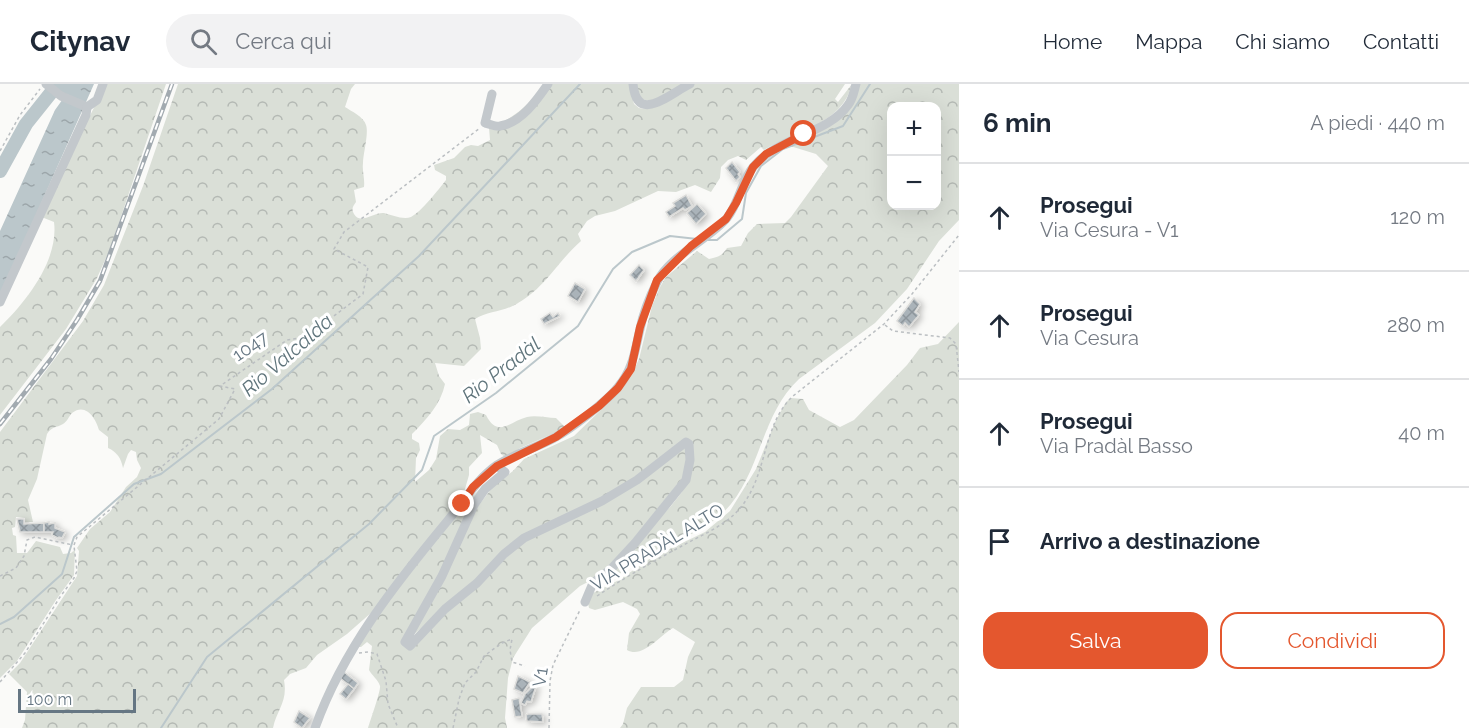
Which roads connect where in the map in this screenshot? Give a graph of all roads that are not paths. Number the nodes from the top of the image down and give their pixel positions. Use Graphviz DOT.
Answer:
graph roads {
  1 [pos="45,84"];
  2 [pos="103,84"];
  3 [pos="548,84"];
  4 [pos="633,84"];
  5 [pos="690,84"];
  6 [pos="856,84"];
  7 [pos="492,94"];
  8 [pos="85,107"];
  9 [pos="0,302"];
  10 [pos="497,466"];
  11 [pos="585,602"];
  12 [pos="315,728"];
  1 -- 8 [label="street"];
  2 -- 8 [label="street"];
  3 -- 7 [label="street"];
  4 -- 5 [label="street"];
  6 -- 10 [label="street"];
  8 -- 9 [label="street"];
  10 -- 11 [label="street"];
  10 -- 12 [label="street"];
}
